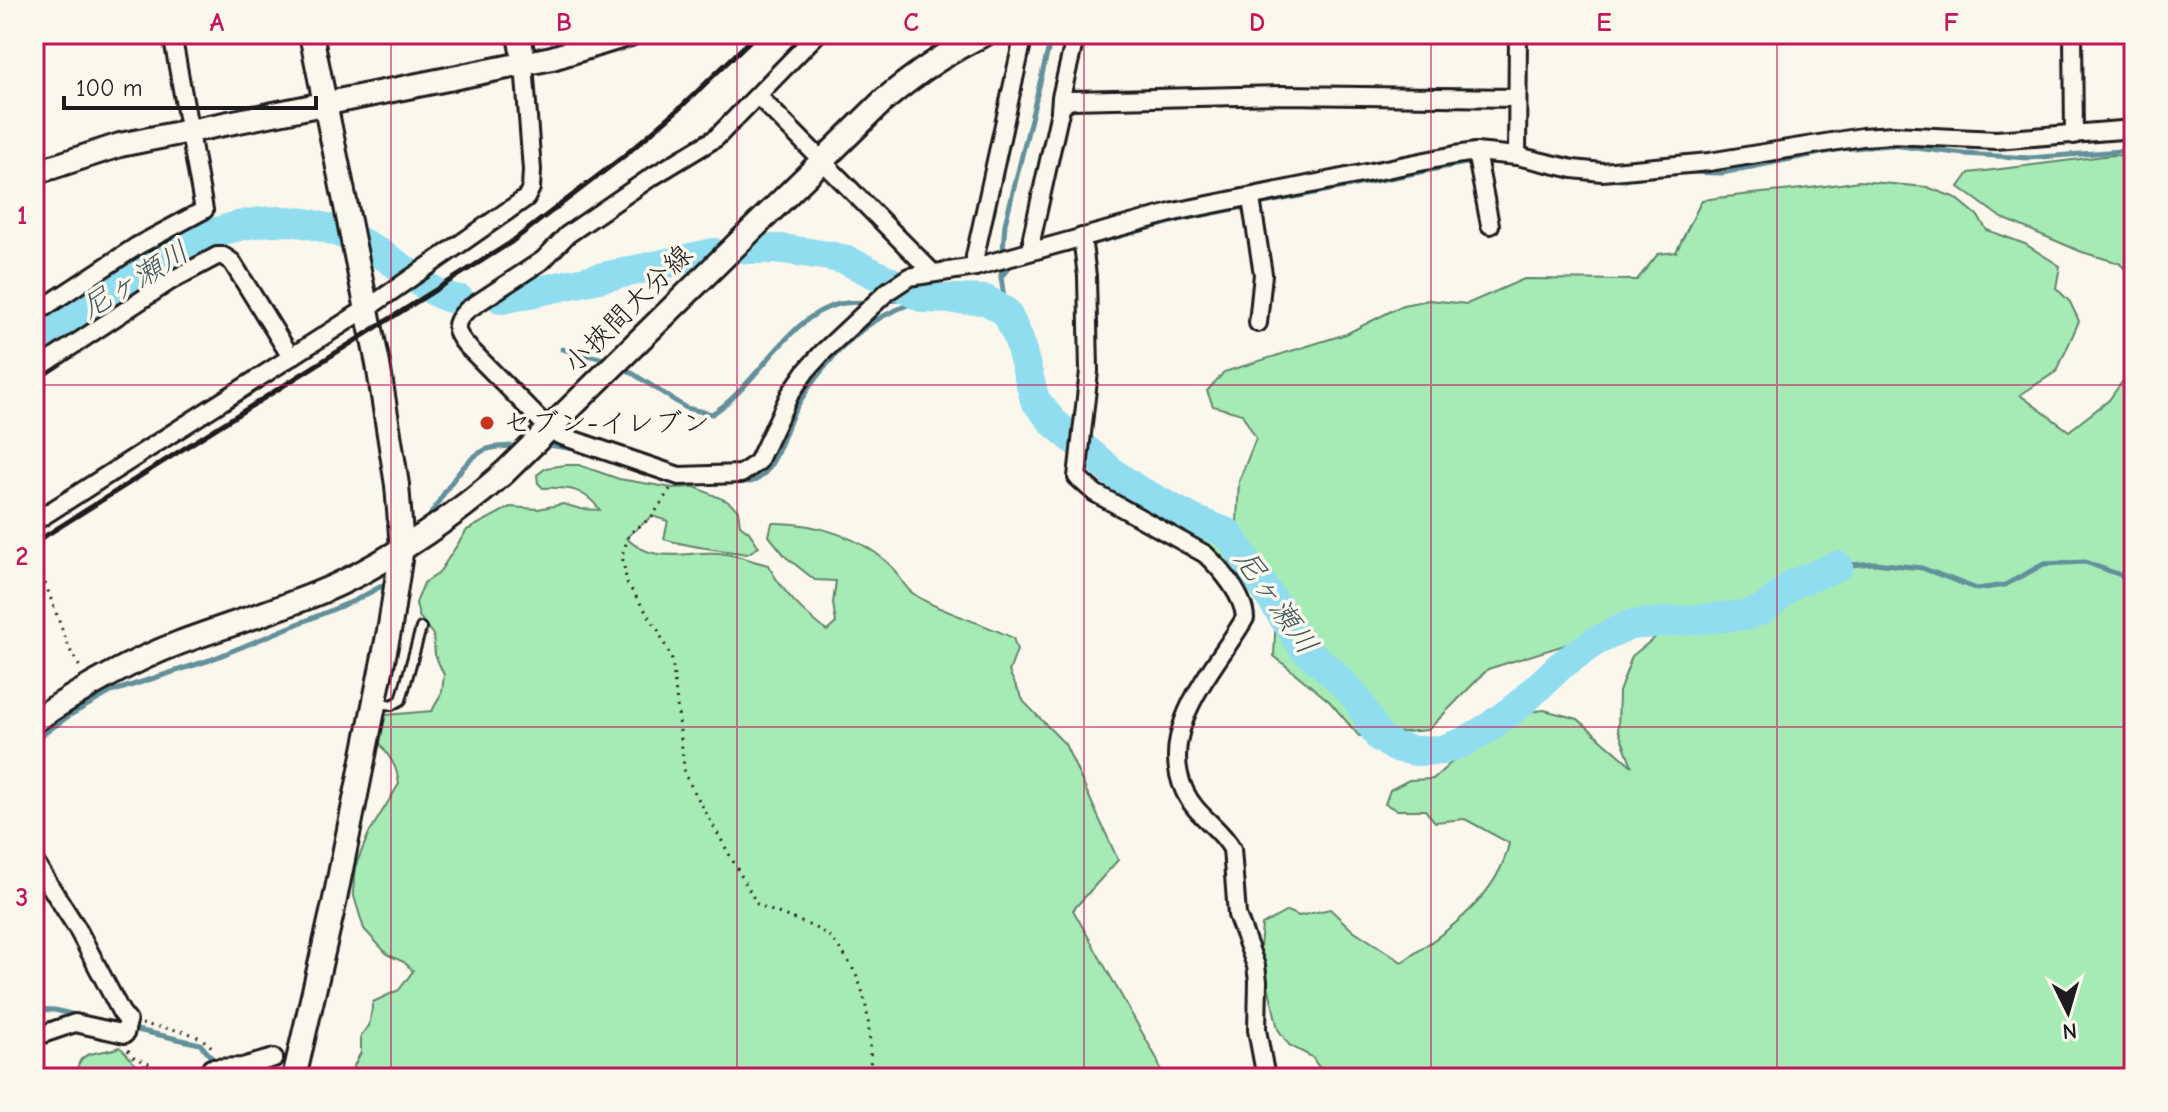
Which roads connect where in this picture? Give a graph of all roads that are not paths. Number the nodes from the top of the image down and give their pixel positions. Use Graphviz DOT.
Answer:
graph roads {
  1 [pos="172,34"];
  2 [pos="311,34"];
  3 [pos="519,34"];
  4 [pos="630,34"];
  5 [pos="817,34"];
  6 [pos="1024,34"];
  7 [pos="1076,34"];
  8 [pos="1518,34"];
  9 [pos="2073,34"];
  10 [pos="972,37"];
  11 [pos="524,64"];
  12 [pos="758,96"];
  13 [pos="1517,98"];
  14 [pos="325,104"];
  15 [pos="1060,110"];
  16 [pos="2134,129"];
  17 [pos="192,131"];
  18 [pos="2074,135"];
  19 [pos="1476,152"];
  20 [pos="1517,156"];
  21 [pos="821,161"];
  22 [pos="34,173"];
  23 [pos="1251,199"];
  24 [pos="1490,225"];
  25 [pos="1082,237"];
  26 [pos="1032,250"];
  27 [pos="982,265"];
  28 [pos="932,272"];
  29 [pos="366,308"];
  30 [pos="34,314"];
  31 [pos="1258,323"];
  32 [pos="291,357"];
  33 [pos="34,371"];
  34 [pos="549,429"];
  35 [pos="34,522"];
  36 [pos="402,547"];
  37 [pos="421,628"];
  38 [pos="375,702"];
  39 [pos="34,721"];
  40 [pos="35,866"];
  41 [pos="34,1037"];
  42 [pos="274,1058"];
  43 [pos="218,1068"];
  44 [pos="294,1078"];
  45 [pos="1266,1078"];
  1 -- 17 [label="street"];
  2 -- 14 [label="street"];
  3 -- 11 [label="street"];
  4 -- 11 [label="street"];
  5 -- 12 [label="street"];
  6 -- 27 [label="street"];
  7 -- 15 [label="street"];
  8 -- 13 [label="street"];
  9 -- 18 [label="street"];
  10 -- 21 [label="street, 小挾間大分線"];
  11 -- 14 [label="street"];
  11 -- 29 [label="street"];
  12 -- 21 [label="street"];
  12 -- 34 [label="street"];
  13 -- 15 [label="street"];
  13 -- 20 [label="street"];
  14 -- 17 [label="street"];
  14 -- 29 [label="street"];
  15 -- 26 [label="street"];
  16 -- 18 [label="street"];
  17 -- 22 [label="street"];
  17 -- 30 [label="street"];
  18 -- 20 [label="street"];
  19 -- 20 [label="street"];
  19 -- 23 [label="street"];
  19 -- 24 [label="street"];
  21 -- 28 [label="street"];
  21 -- 34 [label="street, 小挾間大分線"];
  23 -- 25 [label="street"];
  23 -- 31 [label="street"];
  25 -- 26 [label="street"];
  25 -- 45 [label="street"];
  26 -- 27 [label="street"];
  27 -- 28 [label="street"];
  28 -- 34 [label="street"];
  29 -- 32 [label="street"];
  29 -- 36 [label="street"];
  32 -- 33 [label="street"];
  32 -- 35 [label="street"];
  34 -- 36 [label="street, 小挾間大分線"];
  36 -- 38 [label="street"];
  36 -- 39 [label="street, 小挾間大分線"];
  37 -- 38 [label="lane"];
  38 -- 44 [label="street"];
  40 -- 41 [label="street"];
  42 -- 43 [label="street"];
}
